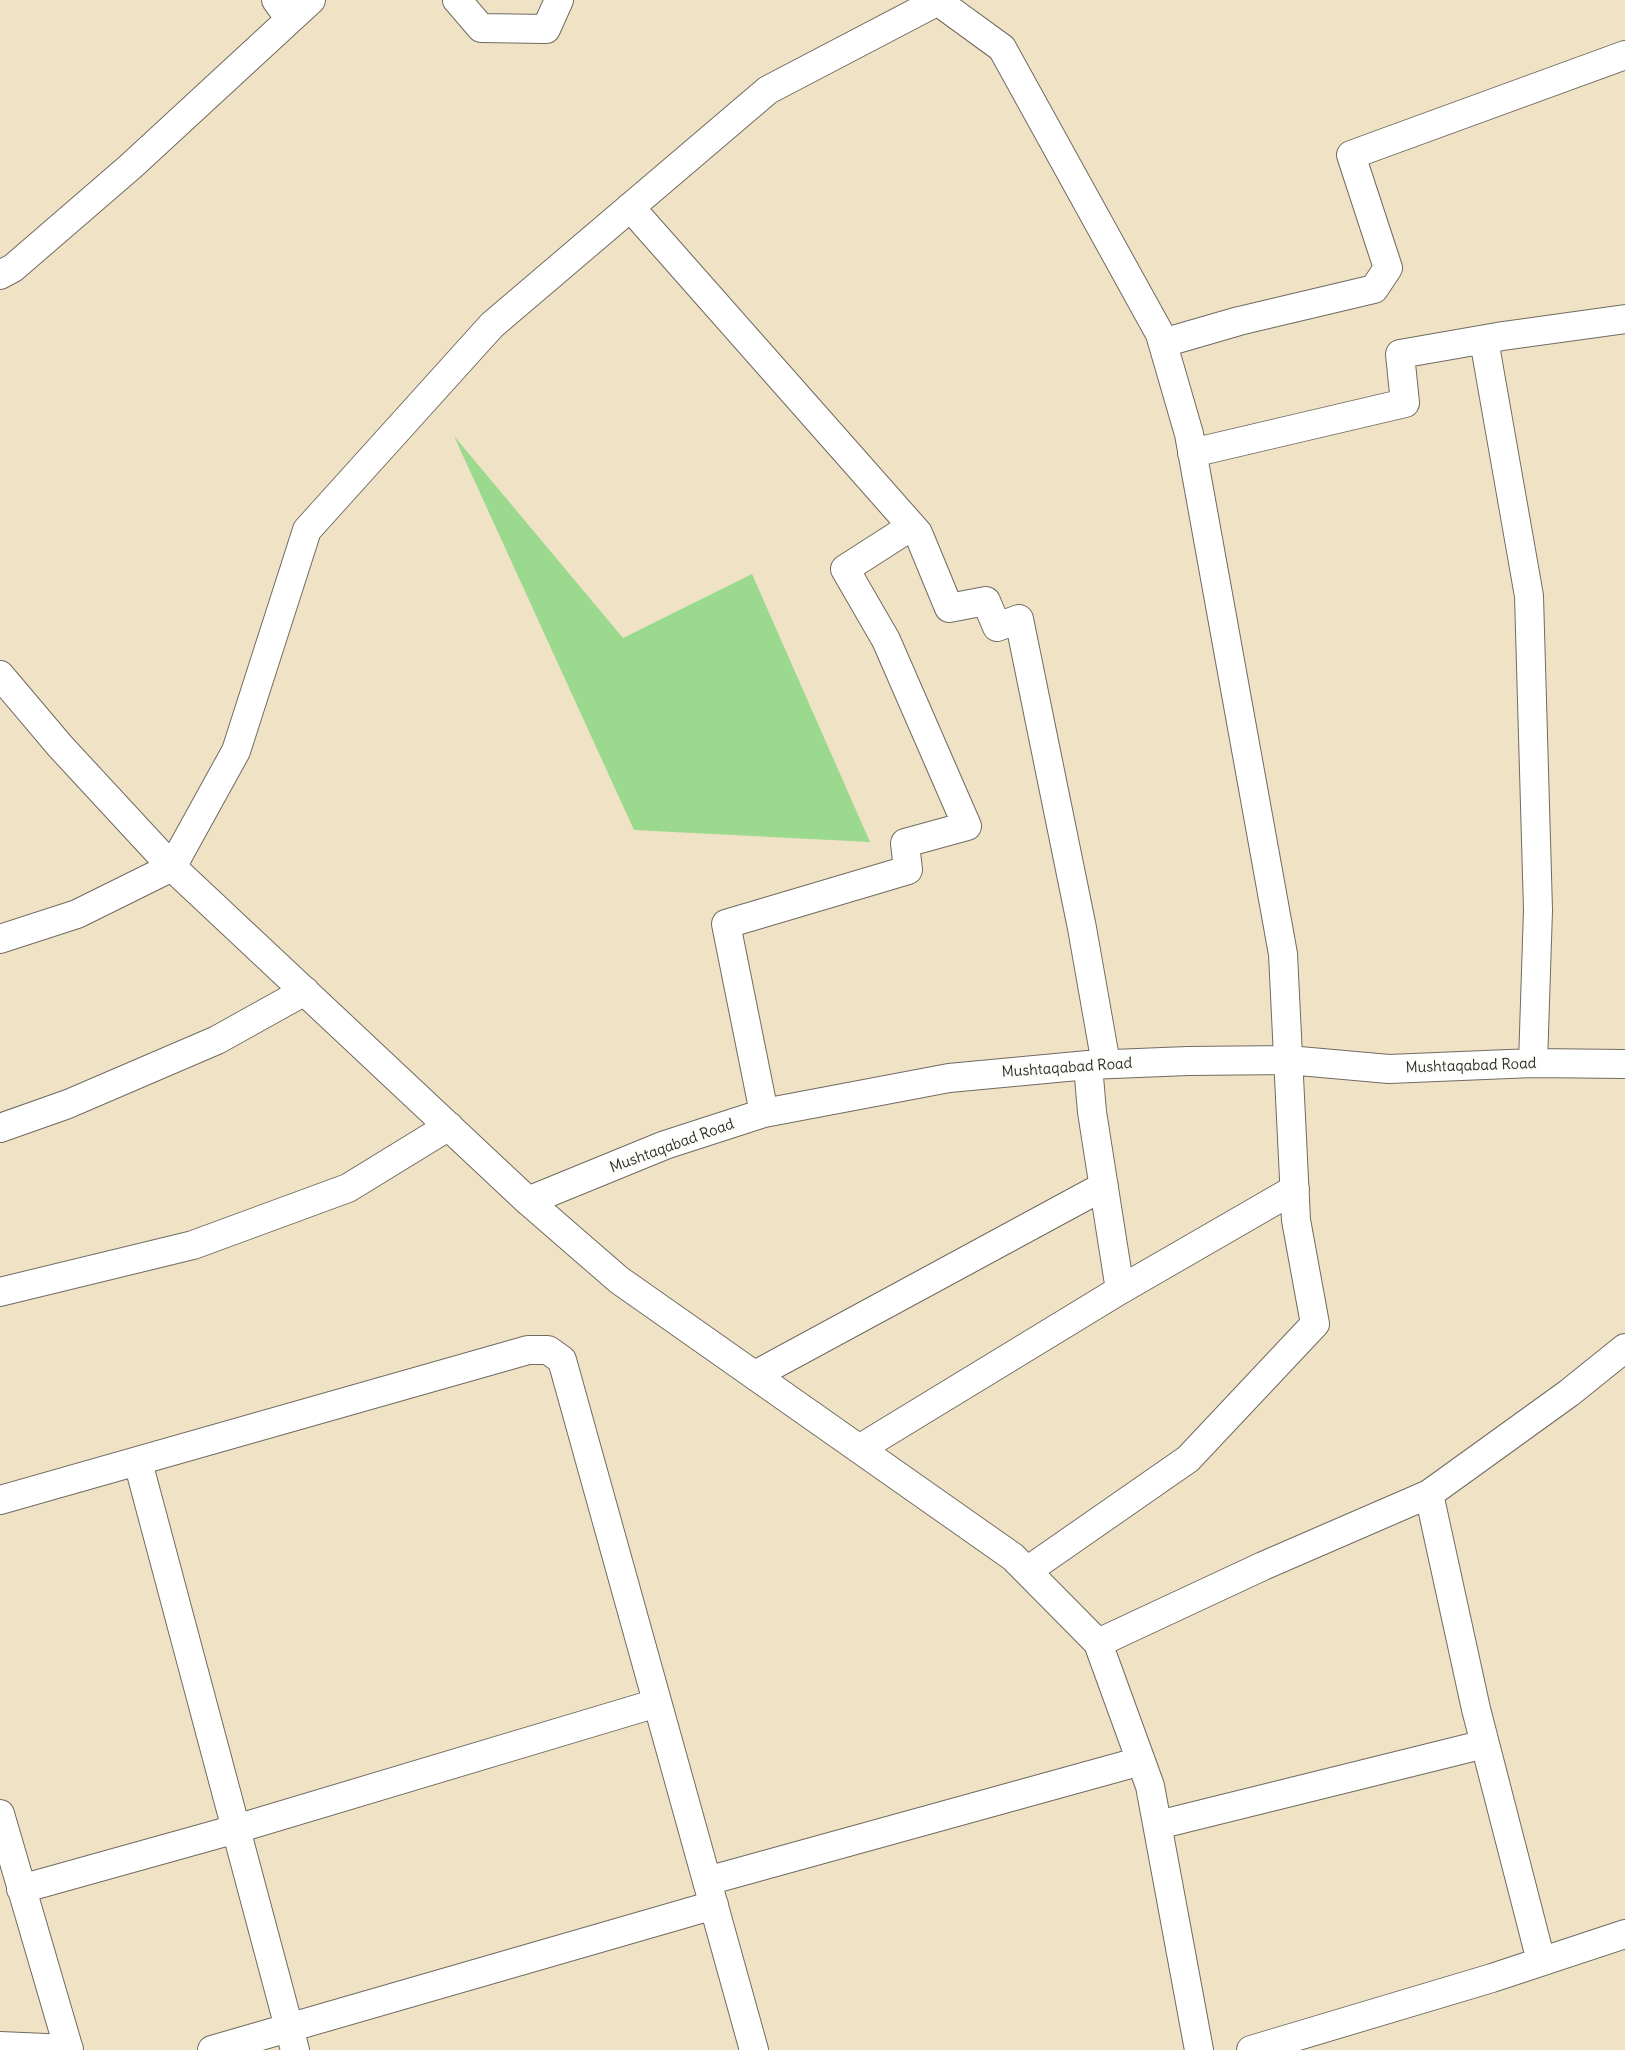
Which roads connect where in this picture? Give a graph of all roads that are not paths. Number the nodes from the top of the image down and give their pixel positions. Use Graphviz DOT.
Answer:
graph roads {
  1 [pos="311,0"];
  2 [pos="457,0"];
  3 [pos="559,0"];
  4 [pos="938,0"];
  5 [pos="283,9"];
  6 [pos="1625,54"];
  7 [pos="630,207"];
  8 [pos="0,274"];
  9 [pos="1625,319"];
  10 [pos="1484,340"];
  11 [pos="1163,343"];
  12 [pos="1192,453"];
  13 [pos="912,526"];
  14 [pos="0,675"];
  15 [pos="172,868"];
  16 [pos="0,939"];
  17 [pos="305,991"];
  18 [pos="1288,1060"];
  19 [pos="1533,1063"];
  20 [pos="1097,1064"];
  21 [pos="1625,1064"];
  22 [pos="764,1113"];
  23 [pos="449,1126"];
  24 [pos="0,1128"];
  25 [pos="1104,1186"];
  26 [pos="1295,1189"];
  27 [pos="528,1201"];
  28 [pos="1120,1290"];
  29 [pos="0,1292"];
  30 [pos="1625,1348"];
  31 [pos="755,1375"];
  32 [pos="859,1449"];
  33 [pos="138,1462"];
  34 [pos="1429,1494"];
  35 [pos="0,1500"];
  36 [pos="1027,1571"];
  37 [pos="1098,1644"];
  38 [pos="657,1703"];
  39 [pos="1485,1744"];
  40 [pos="1141,1761"];
  41 [pos="0,1814"];
  42 [pos="1158,1825"];
  43 [pos="236,1829"];
  44 [pos="5,1852"];
  45 [pos="21,1889"];
  46 [pos="710,1893"];
  47 [pos="1625,1934"];
  48 [pos="1541,1961"];
  49 [pos="292,2038"];
  50 [pos="0,2046"];
  51 [pos="69,2049"];
  52 [pos="212,2050"];
  53 [pos="754,2050"];
  54 [pos="1199,2050"];
  55 [pos="1252,2050"];
  1 -- 5 [label="street"];
  2 -- 3 [label="street"];
  4 -- 7 [label="street"];
  4 -- 11 [label="street"];
  5 -- 8 [label="street"];
  6 -- 11 [label="street"];
  7 -- 13 [label="street"];
  7 -- 15 [label="street"];
  9 -- 10 [label="street"];
  10 -- 12 [label="street"];
  10 -- 19 [label="street"];
  11 -- 12 [label="street"];
  12 -- 18 [label="street"];
  13 -- 20 [label="street"];
  13 -- 22 [label="street"];
  14 -- 15 [label="street"];
  15 -- 16 [label="street"];
  15 -- 17 [label="street"];
  17 -- 23 [label="street"];
  17 -- 24 [label="street"];
  18 -- 19 [label="street, Mushtaqabad Road"];
  18 -- 20 [label="street, Mushtaqabad Road"];
  18 -- 26 [label="street"];
  19 -- 21 [label="street, Mushtaqabad Road"];
  20 -- 22 [label="street, Mushtaqabad Road"];
  20 -- 25 [label="street"];
  22 -- 27 [label="street, Mushtaqabad Road"];
  23 -- 27 [label="street"];
  23 -- 29 [label="street"];
  25 -- 28 [label="street"];
  25 -- 31 [label="street"];
  26 -- 28 [label="street"];
  26 -- 36 [label="street"];
  27 -- 31 [label="street"];
  28 -- 32 [label="street"];
  30 -- 34 [label="street"];
  31 -- 32 [label="street"];
  32 -- 36 [label="street"];
  33 -- 35 [label="street"];
  33 -- 38 [label="street"];
  33 -- 43 [label="street"];
  34 -- 37 [label="street"];
  34 -- 39 [label="street"];
  36 -- 37 [label="street"];
  37 -- 40 [label="street"];
  38 -- 43 [label="street"];
  38 -- 46 [label="street"];
  39 -- 42 [label="street"];
  39 -- 48 [label="street"];
  40 -- 42 [label="street"];
  40 -- 46 [label="street"];
  41 -- 44 [label="street"];
  42 -- 54 [label="street"];
  43 -- 45 [label="street"];
  43 -- 49 [label="street"];
  44 -- 45 [label="street"];
  45 -- 51 [label="street"];
  46 -- 49 [label="street"];
  46 -- 53 [label="street"];
  47 -- 48 [label="street"];
  48 -- 55 [label="street"];
  49 -- 52 [label="street"];
  50 -- 51 [label="street"];
}
